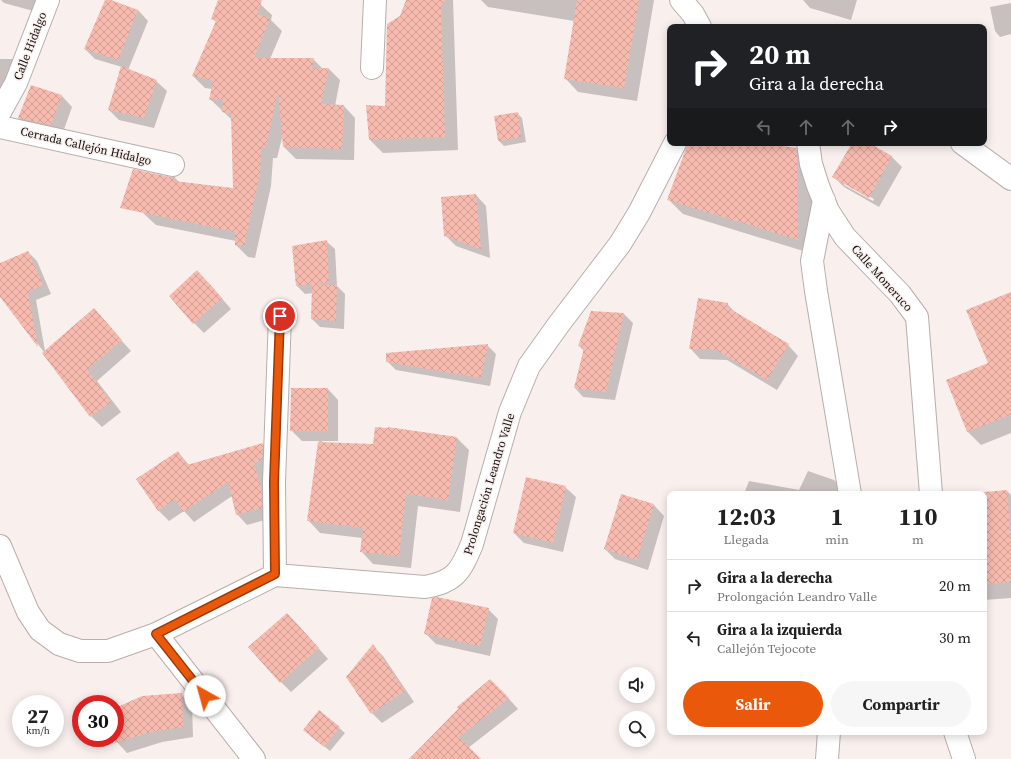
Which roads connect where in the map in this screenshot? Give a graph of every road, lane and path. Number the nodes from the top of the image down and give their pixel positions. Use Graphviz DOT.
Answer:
graph roads {
  1 [pos="48,0"];
  2 [pos="375,0"];
  3 [pos="681,0"];
  4 [pos="698,24"];
  5 [pos="372,68"];
  6 [pos="0,112"];
  7 [pos="0,127"];
  8 [pos="674,146"];
  9 [pos="808,146"];
  10 [pos="966,146"];
  11 [pos="173,165"];
  12 [pos="1011,179"];
  13 [pos="824,200"];
  14 [pos="280,316"];
  15 [pos="849,491"];
  16 [pos="931,491"];
  17 [pos="0,546"];
  18 [pos="275,574"];
  19 [pos="156,634"];
  20 [pos="830,735"];
  21 [pos="956,735"];
  22 [pos="254,759"];
  23 [pos="826,759"];
  24 [pos="964,759"];
  1 -- 6 [label="street, Calle Hidalgo"];
  2 -- 5 [label="street"];
  3 -- 4 [label="street"];
  7 -- 11 [label="street, Cerrada Callejón Hidalgo"];
  8 -- 18 [label="street, Prolongación Leandro Valle"];
  9 -- 13 [label="street, Calle Moneruco"];
  10 -- 12 [label="street"];
  13 -- 15 [label="street"];
  13 -- 16 [label="street, Calle Moneruco"];
  14 -- 18 [label="street"];
  17 -- 19 [label="street"];
  18 -- 19 [label="street"];
  19 -- 22 [label="street"];
  20 -- 23 [label="street"];
  21 -- 24 [label="street"];
}
